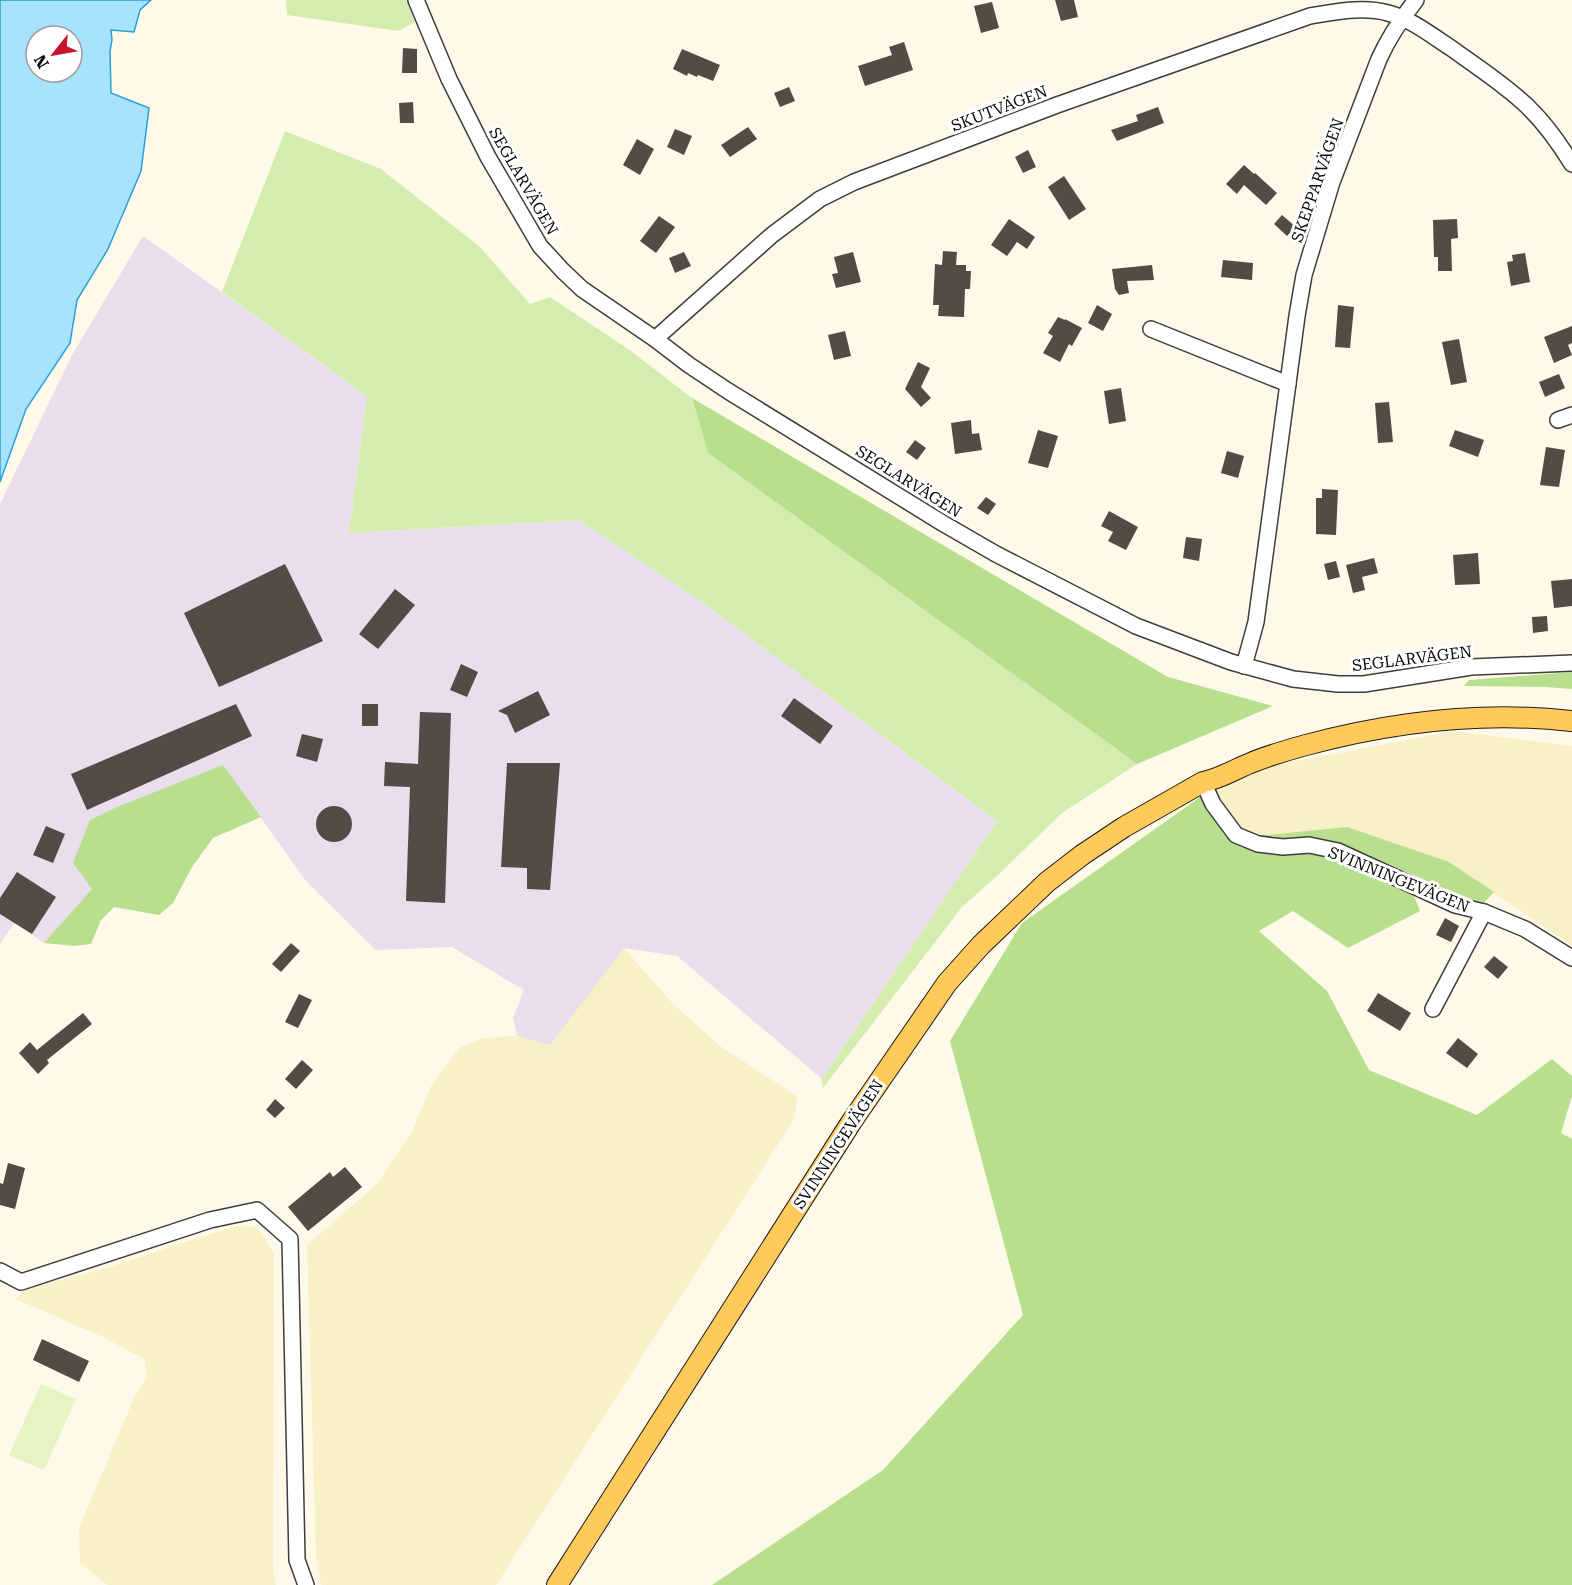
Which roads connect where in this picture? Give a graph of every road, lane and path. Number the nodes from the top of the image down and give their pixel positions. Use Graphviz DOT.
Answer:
graph roads {
  1 [pos="416,0"];
  2 [pos="1416,0"];
  3 [pos="1402,18"];
  4 [pos="1572,164"];
  5 [pos="1151,329"];
  6 [pos="655,339"];
  7 [pos="1288,384"];
  8 [pos="1572,663"];
  9 [pos="1245,666"];
  10 [pos="1572,721"];
  11 [pos="1203,782"];
  12 [pos="1484,912"];
  13 [pos="1572,958"];
  14 [pos="1433,1009"];
  15 [pos="0,1271"];
  16 [pos="306,1585"];
  17 [pos="557,1585"];
  1 -- 6 [label="street, SEGLARVÄGEN"];
  2 -- 3 [label="street, SKEPPARVÄGEN"];
  3 -- 4 [label="street, SKUTVÄGEN"];
  3 -- 6 [label="street, SKUTVÄGEN"];
  3 -- 7 [label="street, SKEPPARVÄGEN"];
  5 -- 7 [label="street"];
  6 -- 9 [label="street, SEGLARVÄGEN"];
  7 -- 9 [label="street, SKEPPARVÄGEN"];
  8 -- 9 [label="street, SEGLARVÄGEN"];
  10 -- 11 [label="main road, SVINNINGEVÄGEN"];
  11 -- 12 [label="street, SVINNINGEVÄGEN"];
  11 -- 17 [label="main road, SVINNINGEVÄGEN"];
  12 -- 13 [label="street, SVINNINGEVÄGEN"];
  12 -- 14 [label="street, SVINNINGEVÄGEN"];
  15 -- 16 [label="street"];
}
